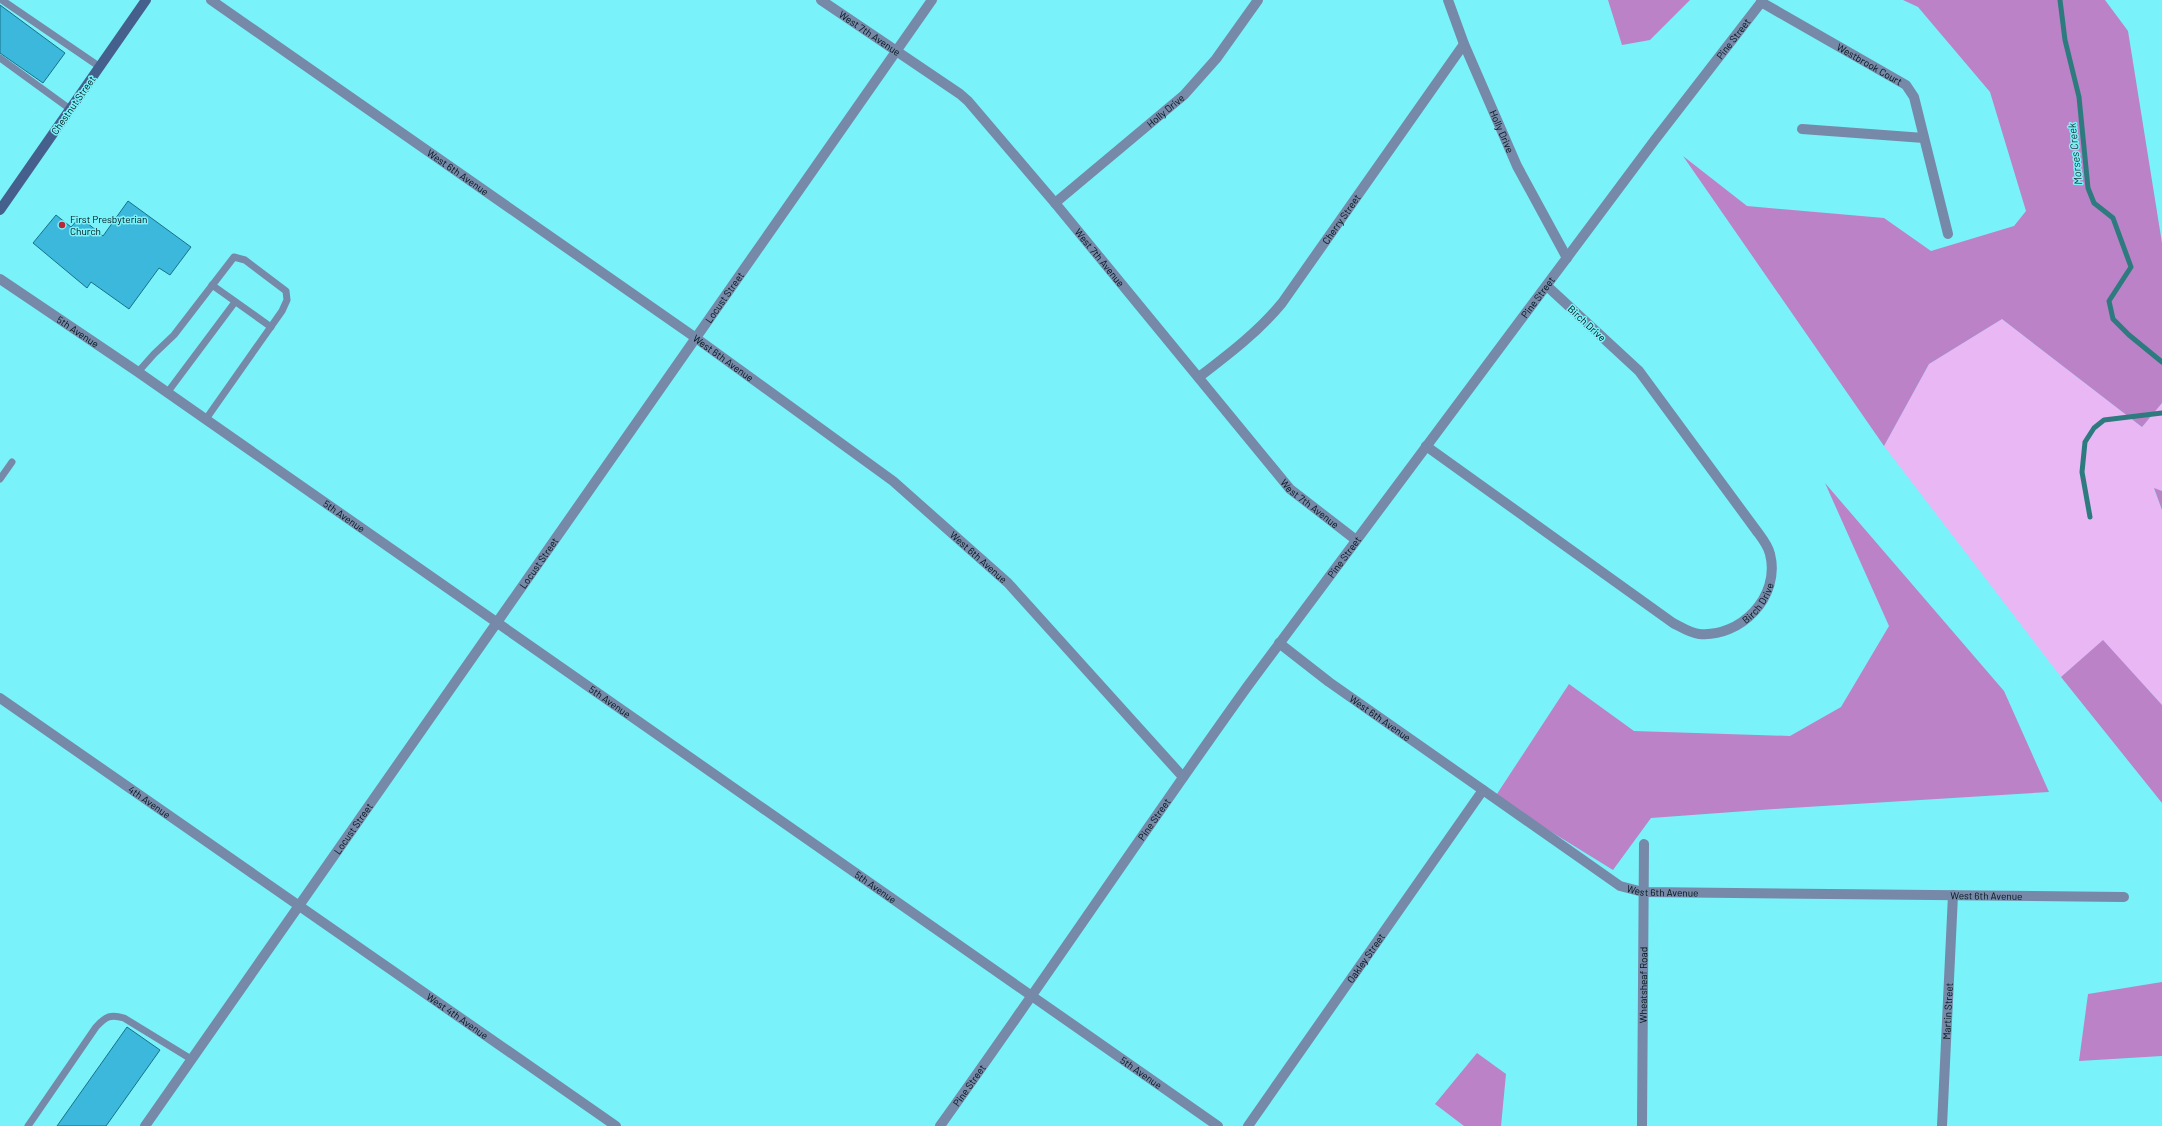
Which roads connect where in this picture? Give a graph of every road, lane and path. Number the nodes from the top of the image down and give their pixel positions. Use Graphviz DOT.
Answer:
graph roads {
  1 [pos="2,0"];
  2 [pos="146,0"];
  3 [pos="211,0"];
  4 [pos="821,0"];
  5 [pos="932,0"];
  6 [pos="1258,0"];
  7 [pos="1448,0"];
  8 [pos="1762,1"];
  9 [pos="1464,44"];
  10 [pos="896,52"];
  11 [pos="0,58"];
  12 [pos="100,67"];
  13 [pos="70,109"];
  14 [pos="1802,129"];
  15 [pos="1924,138"];
  16 [pos="1055,203"];
  17 [pos="0,210"];
  18 [pos="1948,234"];
  19 [pos="1567,258"];
  20 [pos="0,279"];
  21 [pos="212,285"];
  22 [pos="1547,286"];
  23 [pos="235,302"];
  24 [pos="271,327"];
  25 [pos="696,338"];
  26 [pos="138,372"];
  27 [pos="1199,377"];
  28 [pos="167,393"];
  29 [pos="206,419"];
  30 [pos="1426,446"];
  31 [pos="12,462"];
  32 [pos="0,479"];
  33 [pos="1356,540"];
  34 [pos="496,622"];
  35 [pos="1279,643"];
  36 [pos="0,698"];
  37 [pos="1183,777"];
  38 [pos="1483,790"];
  39 [pos="1644,844"];
  40 [pos="1643,892"];
  41 [pos="1953,895"];
  42 [pos="2124,897"];
  43 [pos="298,906"];
  44 [pos="1032,998"];
  45 [pos="191,1059"];
  46 [pos="28,1126"];
  47 [pos="145,1126"];
  48 [pos="616,1126"];
  49 [pos="940,1126"];
  50 [pos="1218,1126"];
  51 [pos="1248,1126"];
  52 [pos="1642,1126"];
  53 [pos="1942,1126"];
  1 -- 12 [label="lane"];
  2 -- 12 [label="street, Chestnut Street"];
  3 -- 25 [label="street, West 6th Avenue"];
  4 -- 10 [label="street, West 7th Avenue"];
  5 -- 10 [label="street, Locust Street"];
  6 -- 16 [label="street, Holly Drive"];
  7 -- 9 [label="street, Holly Drive"];
  8 -- 15 [label="street, Westbrook Court"];
  8 -- 19 [label="street, Pine Street"];
  9 -- 19 [label="street, Holly Drive"];
  9 -- 27 [label="street, Cherry Street"];
  10 -- 16 [label="street, West 7th Avenue"];
  10 -- 25 [label="street, Locust Street"];
  11 -- 13 [label="lane"];
  12 -- 13 [label="street, Chestnut Street"];
  13 -- 17 [label="street, Chestnut Street"];
  14 -- 15 [label="street"];
  15 -- 18 [label="street, Westbrook Court"];
  16 -- 27 [label="street, West 7th Avenue"];
  19 -- 22 [label="street, Pine Street"];
  20 -- 26 [label="street, 5th Avenue"];
  21 -- 23 [label="lane"];
  21 -- 24 [label="lane"];
  21 -- 26 [label="lane"];
  22 -- 30 [label="street, Pine Street"];
  22 -- 30 [label="street, Birch Drive"];
  23 -- 24 [label="lane"];
  23 -- 28 [label="lane"];
  24 -- 29 [label="lane"];
  25 -- 34 [label="street, Locust Street"];
  25 -- 37 [label="street, West 6th Avenue"];
  26 -- 28 [label="street, 5th Avenue"];
  27 -- 33 [label="street, West 7th Avenue"];
  28 -- 29 [label="street, 5th Avenue"];
  29 -- 34 [label="street, 5th Avenue"];
  30 -- 33 [label="street, Pine Street"];
  31 -- 32 [label="lane"];
  33 -- 35 [label="street, Pine Street"];
  34 -- 43 [label="street, Locust Street"];
  34 -- 44 [label="street, 5th Avenue"];
  35 -- 37 [label="street, Pine Street"];
  35 -- 38 [label="street, West 6th Avenue"];
  36 -- 43 [label="street, 4th Avenue"];
  37 -- 44 [label="street, Pine Street"];
  38 -- 40 [label="street, West 6th Avenue"];
  38 -- 51 [label="street, Oakley Street"];
  39 -- 40 [label="street, Wheatsheaf Road"];
  40 -- 41 [label="street, West 6th Avenue"];
  40 -- 52 [label="street, Wheatsheaf Road"];
  41 -- 42 [label="street, West 6th Avenue"];
  41 -- 53 [label="street, Martin Street"];
  43 -- 45 [label="street, Locust Street"];
  43 -- 48 [label="street, West 4th Avenue"];
  44 -- 49 [label="street, Pine Street"];
  44 -- 50 [label="street, 5th Avenue"];
  45 -- 46 [label="lane"];
  45 -- 47 [label="street, Locust Street"];
}
